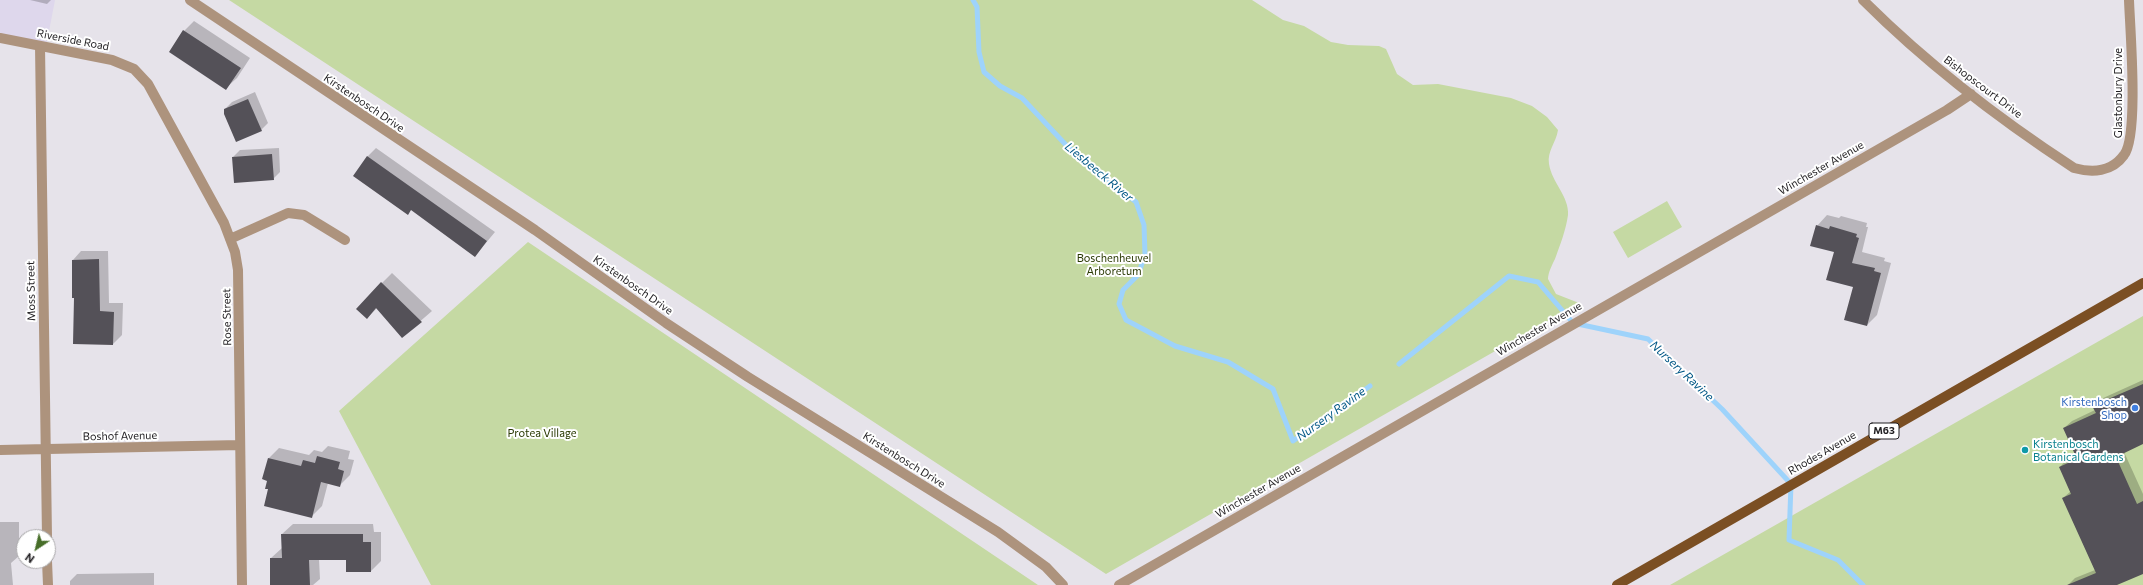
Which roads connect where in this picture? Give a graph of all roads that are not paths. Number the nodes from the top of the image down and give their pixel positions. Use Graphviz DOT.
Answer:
graph roads {
  1 [pos="190,0"];
  2 [pos="1863,0"];
  3 [pos="2129,0"];
  4 [pos="0,38"];
  5 [pos="40,46"];
  6 [pos="139,73"];
  7 [pos="1971,94"];
  8 [pos="2101,171"];
  9 [pos="230,239"];
  10 [pos="345,240"];
  11 [pos="2143,283"];
  12 [pos="240,445"];
  13 [pos="0,450"];
  14 [pos="45,450"];
  15 [pos="47,529"];
  16 [pos="47,569"];
  17 [pos="48,585"];
  18 [pos="242,585"];
  19 [pos="1063,585"];
  20 [pos="1119,585"];
  21 [pos="1617,585"];
  1 -- 19 [label="street, Kirstenbosch Drive"];
  2 -- 7 [label="street, Bishopscourt Drive"];
  3 -- 8 [label="street, Glastonbury Drive"];
  4 -- 5 [label="street, Riverside Road"];
  5 -- 6 [label="street, Riverside Road"];
  5 -- 14 [label="street, Moss Street"];
  6 -- 9 [label="street, Rose Street"];
  7 -- 8 [label="street, Bishopscourt Drive"];
  7 -- 20 [label="street, Winchester Avenue"];
  9 -- 10 [label="street"];
  9 -- 12 [label="street, Rose Street"];
  11 -- 21 [label="main road, Rhodes Avenue / M63"];
  12 -- 14 [label="street, Boshof Avenue"];
  12 -- 18 [label="street, Rose Street"];
  13 -- 14 [label="street, Boshof Avenue"];
  14 -- 15 [label="street, Moss Street"];
  16 -- 17 [label="street"];
}
